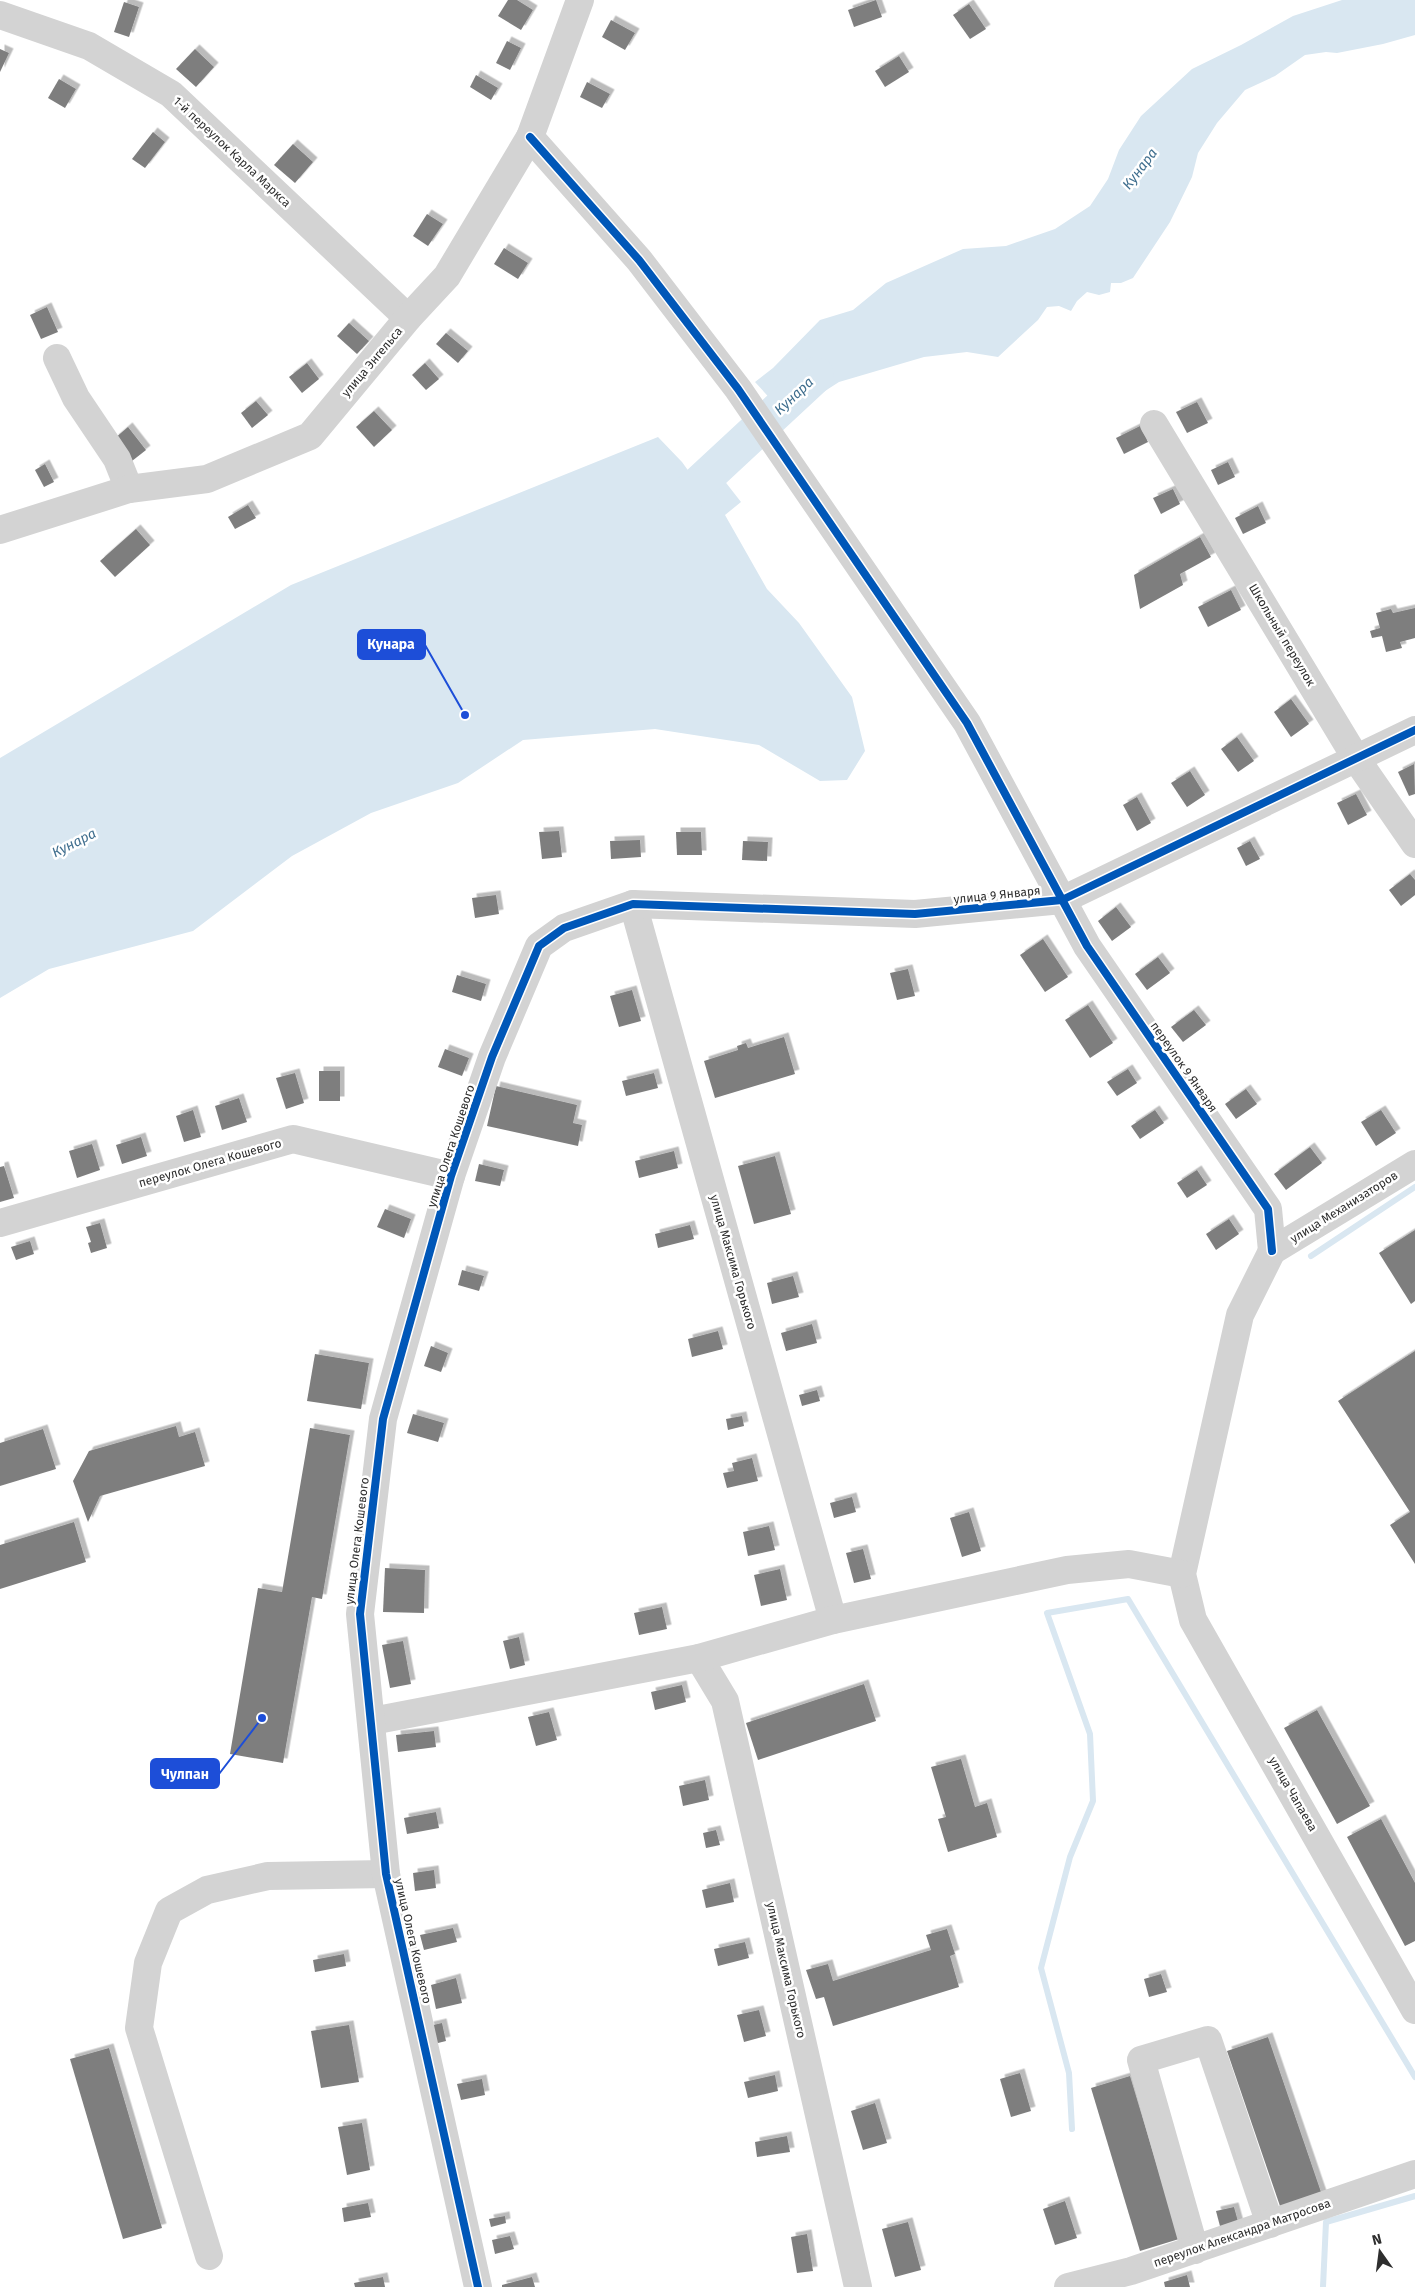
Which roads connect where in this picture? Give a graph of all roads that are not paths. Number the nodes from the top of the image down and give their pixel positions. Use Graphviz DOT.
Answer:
graph roads {
  1 [pos="580,0"];
  2 [pos="0,15"];
  3 [pos="530,136"];
  4 [pos="408,318"];
  5 [pos="57,358"];
  6 [pos="1154,424"];
  7 [pos="129,488"];
  8 [pos="0,530"];
  9 [pos="1415,730"];
  10 [pos="1357,760"];
  11 [pos="1415,844"];
  12 [pos="1062,900"];
  13 [pos="633,904"];
  14 [pos="1415,1164"];
  15 [pos="451,1176"];
  16 [pos="0,1223"];
  17 [pos="1272,1251"];
  18 [pos="1182,1574"];
  19 [pos="833,1620"];
  20 [pos="700,1658"];
  21 [pos="372,1720"];
  22 [pos="386,1874"];
  23 [pos="1415,2010"];
  24 [pos="1415,2174"];
  25 [pos="1270,2224"];
  26 [pos="1195,2250"];
  27 [pos="209,2256"];
  28 [pos="1134,2279"];
  29 [pos="478,2287"];
  30 [pos="858,2287"];
  31 [pos="1068,2287"];
  1 -- 3 [label="street, улица Энгельса"];
  2 -- 4 [label="street, 1-й переулок Карла Маркса"];
  3 -- 4 [label="street, улица Энгельса"];
  3 -- 12 [label="street, переулок 9 Января"];
  4 -- 7 [label="street, улица Энгельса"];
  5 -- 7 [label="street"];
  6 -- 10 [label="street, Школьный переулок"];
  7 -- 8 [label="street, улица Энгельса"];
  9 -- 10 [label="street, улица 9 Января"];
  10 -- 11 [label="street, Школьный переулок"];
  10 -- 12 [label="street, улица 9 Января"];
  12 -- 13 [label="street, улица 9 Января"];
  12 -- 17 [label="street, переулок 9 Января"];
  13 -- 15 [label="street, улица Олега Кошевого"];
  13 -- 19 [label="street, улица Максима Горького"];
  14 -- 17 [label="street, улица Механизаторов"];
  15 -- 16 [label="street, переулок Олега Кошевого"];
  15 -- 21 [label="street, улица Олега Кошевого"];
  17 -- 18 [label="street"];
  18 -- 19 [label="street"];
  18 -- 23 [label="street, улица Чапаева"];
  19 -- 20 [label="street"];
  20 -- 21 [label="street"];
  20 -- 30 [label="street, улица Максима Горького"];
  21 -- 22 [label="street, улица Олега Кошевого"];
  22 -- 27 [label="street"];
  22 -- 29 [label="street, улица Олега Кошевого"];
  24 -- 25 [label="street, переулок Александра Матросова"];
  25 -- 26 [label="street, переулок Александра Матросова"];
  25 -- 26 [label="street"];
  26 -- 28 [label="street, переулок Александра Матросова"];
  28 -- 31 [label="street, переулок Александра Матросова"];
}
